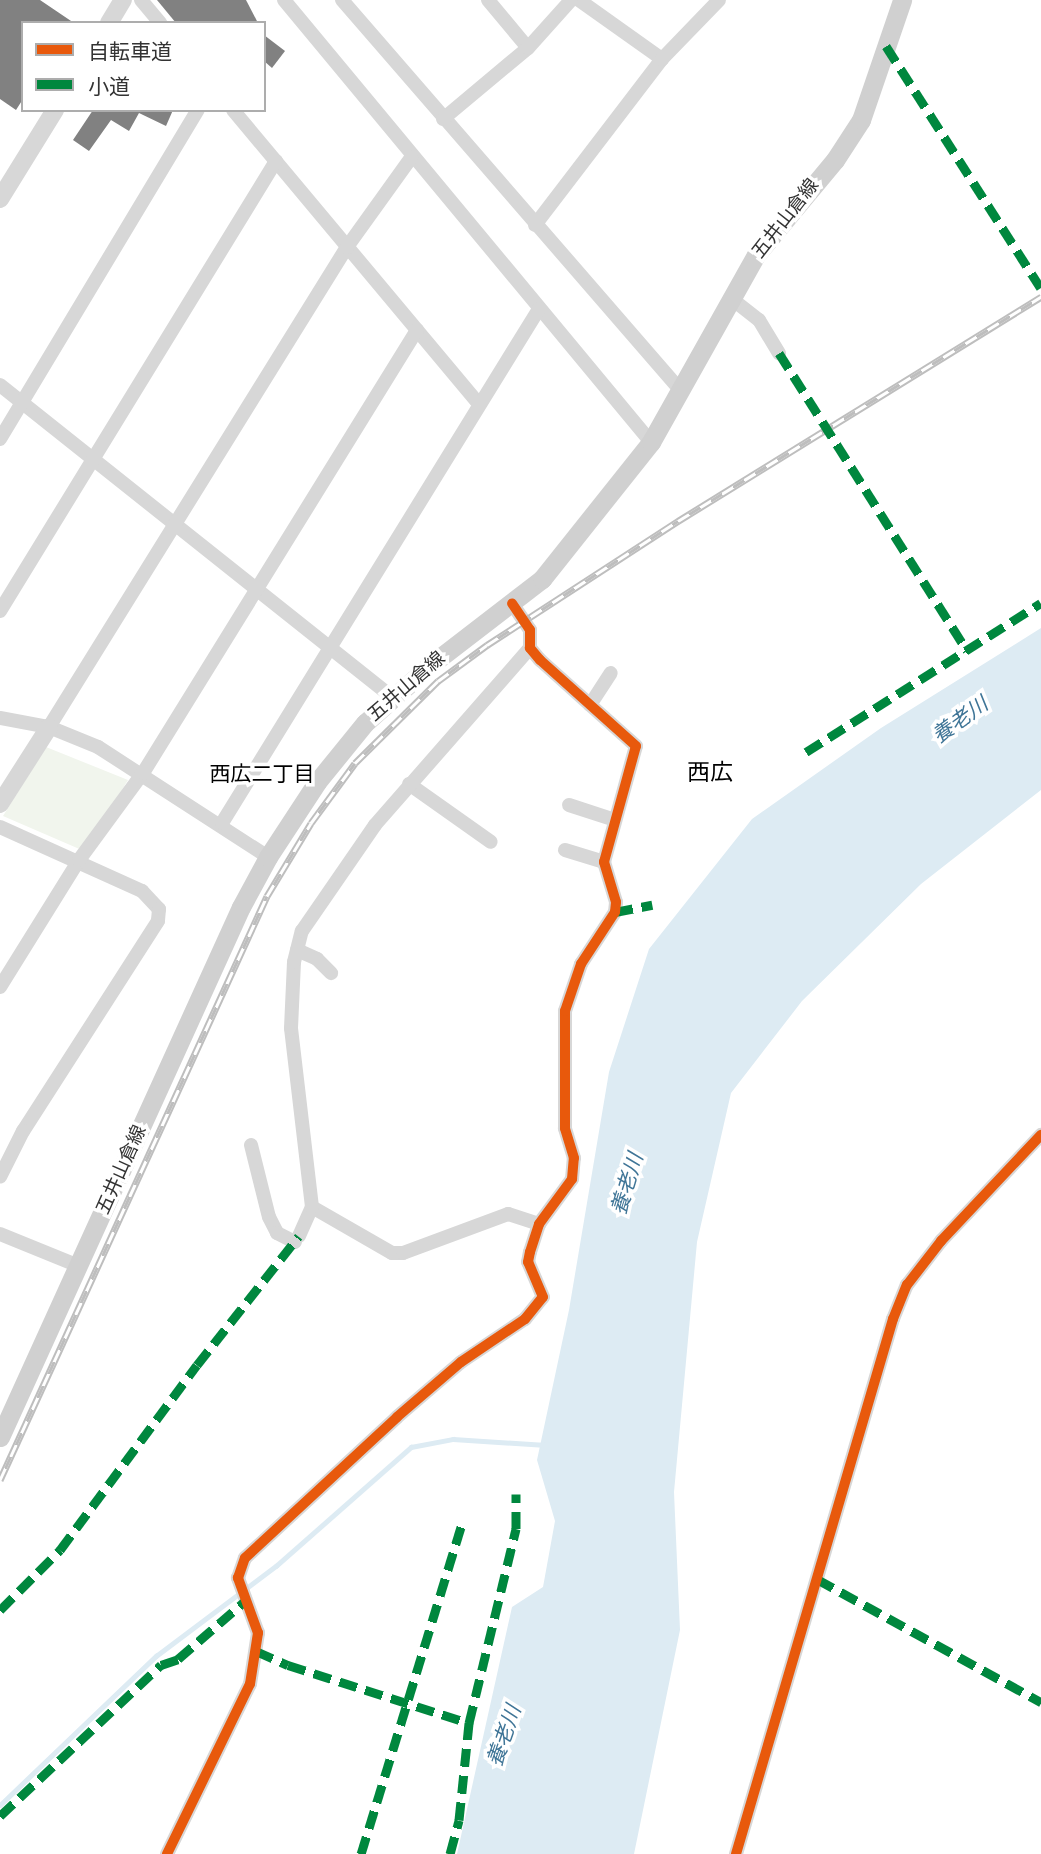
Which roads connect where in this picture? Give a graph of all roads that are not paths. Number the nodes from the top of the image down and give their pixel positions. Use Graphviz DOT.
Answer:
graph roads {
  1 [pos="123,0"];
  2 [pos="141,0"];
  3 [pos="284,0"];
  4 [pos="342,0"];
  5 [pos="488,0"];
  6 [pos="571,0"];
  7 [pos="579,0"];
  8 [pos="719,0"];
  9 [pos="902,0"];
  10 [pos="110,21"];
  11 [pos="158,21"];
  12 [pos="528,48"];
  13 [pos="662,60"];
  14 [pos="54,112"];
  15 [pos="197,112"];
  16 [pos="235,112"];
  17 [pos="443,119"];
  18 [pos="411,158"];
  19 [pos="276,161"];
  20 [pos="0,199"];
  21 [pos="535,225"];
  22 [pos="347,247"];
  23 [pos="732,299"];
  24 [pos="539,309"];
  25 [pos="417,330"];
  26 [pos="779,353"];
  27 [pos="0,385"];
  28 [pos="682,392"];
  29 [pos="22,402"];
  30 [pos="478,403"];
  31 [pos="0,439"];
  32 [pos="651,442"];
  33 [pos="94,458"];
  34 [pos="176,522"];
  35 [pos="255,588"];
  36 [pos="512,603"];
  37 [pos="0,611"];
  38 [pos="530,648"];
  39 [pos="328,649"];
  40 [pos="611,673"];
  41 [pos="392,697"];
  42 [pos="590,705"];
  43 [pos="0,718"];
  44 [pos="48,727"];
  45 [pos="143,773"];
  46 [pos="409,784"];
  47 [pos="0,804"];
  48 [pos="569,805"];
  49 [pos="615,820"];
  50 [pos="222,823"];
  51 [pos="0,827"];
  52 [pos="491,842"];
  53 [pos="565,850"];
  54 [pos="268,857"];
  55 [pos="79,860"];
  56 [pos="604,862"];
  57 [pos="297,950"];
  58 [pos="331,973"];
  59 [pos="0,987"];
  60 [pos="1041,1135"];
  61 [pos="251,1144"];
  62 [pos="0,1177"];
  63 [pos="312,1207"];
  64 [pos="539,1224"];
  65 [pos="0,1234"];
  66 [pos="79,1266"];
  67 [pos="0,1437"];
  68 [pos="167,1854"];
  69 [pos="736,1854"];
  1 -- 10 [label="street"];
  2 -- 11 [label="street"];
  3 -- 18 [label="street"];
  4 -- 17 [label="street"];
  5 -- 12 [label="street"];
  6 -- 12 [label="street"];
  7 -- 13 [label="street"];
  8 -- 13 [label="street"];
  9 -- 23 [label="main road, 五井山倉線"];
  12 -- 17 [label="street"];
  13 -- 21 [label="street"];
  14 -- 20 [label="street"];
  15 -- 29 [label="street"];
  16 -- 19 [label="street"];
  17 -- 21 [label="street"];
  18 -- 22 [label="street"];
  18 -- 24 [label="street"];
  19 -- 22 [label="street"];
  19 -- 33 [label="street"];
  21 -- 28 [label="street"];
  22 -- 25 [label="street"];
  22 -- 34 [label="street"];
  23 -- 26 [label="street"];
  23 -- 28 [label="main road, 五井山倉線"];
  24 -- 30 [label="street"];
  24 -- 32 [label="street"];
  25 -- 30 [label="street"];
  25 -- 35 [label="street"];
  27 -- 29 [label="street"];
  28 -- 32 [label="main road, 五井山倉線"];
  29 -- 31 [label="street"];
  29 -- 33 [label="street"];
  30 -- 39 [label="street"];
  32 -- 36 [label="main road, 五井山倉線"];
  33 -- 34 [label="street"];
  33 -- 37 [label="street"];
  34 -- 35 [label="street"];
  34 -- 44 [label="street"];
  35 -- 39 [label="street"];
  35 -- 45 [label="street"];
  36 -- 38 [label="street"];
  36 -- 41 [label="main road, 五井山倉線"];
  38 -- 42 [label="street"];
  38 -- 46 [label="street"];
  39 -- 41 [label="street"];
  39 -- 50 [label="street"];
  40 -- 42 [label="street"];
  41 -- 54 [label="main road, 五井山倉線"];
  42 -- 49 [label="street"];
  43 -- 44 [label="street"];
  44 -- 45 [label="street"];
  44 -- 47 [label="street"];
  45 -- 50 [label="street"];
  45 -- 55 [label="street"];
  46 -- 52 [label="street"];
  46 -- 57 [label="street"];
  48 -- 49 [label="street"];
  49 -- 56 [label="street"];
  50 -- 54 [label="street"];
  51 -- 55 [label="street"];
  53 -- 56 [label="street"];
  54 -- 66 [label="main road, 五井山倉線"];
  55 -- 59 [label="street"];
  55 -- 62 [label="street"];
  56 -- 64 [label="street"];
  57 -- 58 [label="street"];
  57 -- 63 [label="street"];
  60 -- 69 [label="street"];
  61 -- 63 [label="street"];
  63 -- 64 [label="street"];
  64 -- 68 [label="street"];
  65 -- 66 [label="street"];
  66 -- 67 [label="main road, 五井山倉線"];
}
